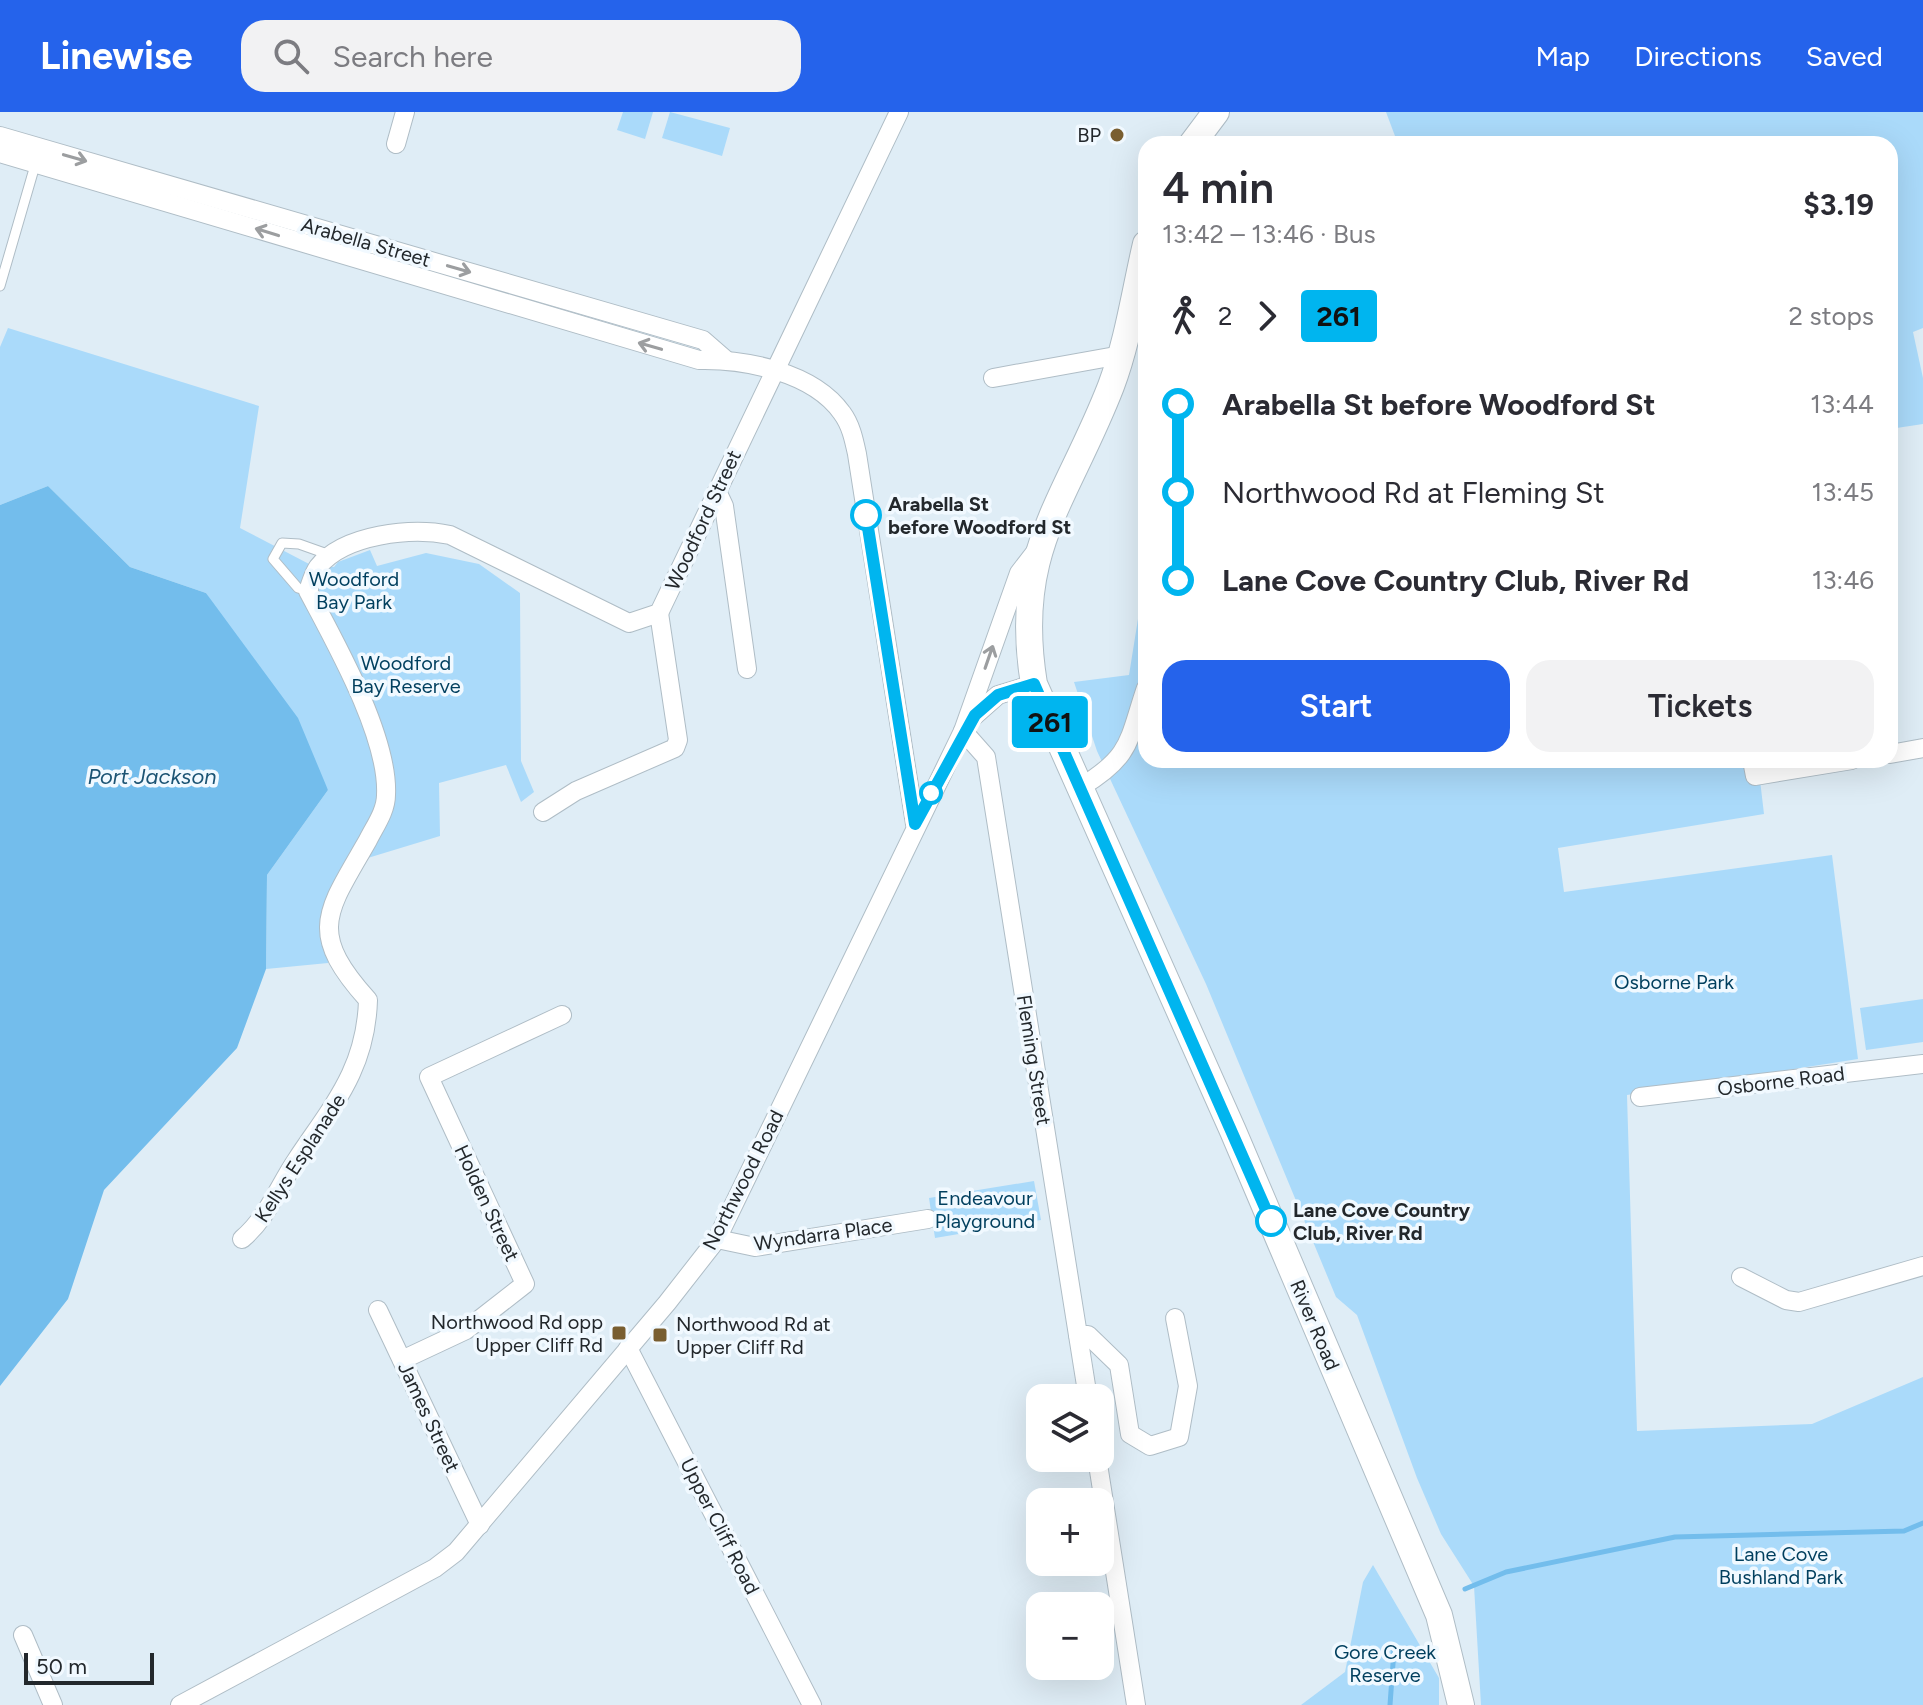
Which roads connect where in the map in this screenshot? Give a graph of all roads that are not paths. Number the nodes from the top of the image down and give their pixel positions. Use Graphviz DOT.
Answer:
graph roads {
  1 [pos="405,112"];
  2 [pos="899,112"];
  3 [pos="1216,112"];
  4 [pos="0,136"];
  5 [pos="1198,136"];
  6 [pos="396,144"];
  7 [pos="0,153"];
  8 [pos="36,162"];
  9 [pos="1138,280"];
  10 [pos="0,286"];
  11 [pos="1121,355"];
  12 [pos="726,360"];
  13 [pos="774,372"];
  14 [pos="993,378"];
  15 [pos="717,491"];
  16 [pos="1040,545"];
  17 [pos="330,555"];
  18 [pos="308,591"];
  19 [pos="659,613"];
  20 [pos="747,669"];
  21 [pos="1034,684"];
  22 [pos="1138,712"];
  23 [pos="963,731"];
  24 [pos="1923,748"];
  25 [pos="1898,753"];
  26 [pos="1754,768"];
  27 [pos="1804,768"];
  28 [pos="1081,787"];
  29 [pos="543,812"];
  30 [pos="915,824"];
  31 [pos="562,1015"];
  32 [pos="1923,1064"];
  33 [pos="1640,1097"];
  34 [pos="928,1219"];
  35 [pos="242,1239"];
  36 [pos="717,1239"];
  37 [pos="1923,1266"];
  38 [pos="1741,1277"];
  39 [pos="378,1310"];
  40 [pos="1175,1318"];
  41 [pos="1078,1335"];
  42 [pos="628,1348"];
  43 [pos="402,1360"];
  44 [pos="1086,1384"];
  45 [pos="1099,1472"];
  46 [pos="480,1525"];
  47 [pos="23,1635"];
  48 [pos="53,1705"];
  49 [pos="180,1705"];
  50 [pos="812,1705"];
  51 [pos="1136,1705"];
  52 [pos="1461,1705"];
  1 -- 6 [label="street"];
  2 -- 13 [label="street, Woodford Street"];
  3 -- 5 [label="main road"];
  4 -- 12 [label="street, Arabella Street, one-way"];
  7 -- 8 [label="street, Arabella Street"];
  8 -- 10 [label="lane"];
  12 -- 8 [label="street, Arabella Street, one-way"];
  9 -- 11 [label="main road, Northwood Road"];
  11 -- 14 [label="street"];
  11 -- 16 [label="main road, Northwood Road"];
  12 -- 13 [label="street, Arabella Street"];
  13 -- 15 [label="street, Woodford Street"];
  13 -- 30 [label="street, Arabella Street"];
  15 -- 19 [label="street, Woodford Street"];
  15 -- 20 [label="street"];
  16 -- 21 [label="main road, River Road"];
  23 -- 16 [label="street, Northwood Road, one-way"];
  17 -- 18 [label="street"];
  17 -- 18 [label="lane, Kellys Esplanade"];
  17 -- 19 [label="street, Woodford Street"];
  18 -- 35 [label="street, Kellys Esplanade"];
  19 -- 29 [label="street"];
  21 -- 23 [label="street, Northwood Road"];
  21 -- 28 [label="main road, River Road"];
  22 -- 28 [label="street"];
  23 -- 30 [label="street, Northwood Road"];
  23 -- 41 [label="street, Fleming Street"];
  24 -- 25 [label="street"];
  26 -- 27 [label="street"];
  28 -- 52 [label="main road, River Road"];
  30 -- 36 [label="street, Northwood Road"];
  31 -- 43 [label="street, Holden Street"];
  32 -- 33 [label="street, Osborne Road"];
  34 -- 36 [label="street, Wyndarra Place"];
  36 -- 42 [label="street, Northwood Road"];
  37 -- 38 [label="street"];
  39 -- 43 [label="street, James Street"];
  40 -- 41 [label="street"];
  41 -- 44 [label="street, Fleming Street"];
  42 -- 46 [label="street, Northwood Road"];
  42 -- 50 [label="street, Upper Cliff Road"];
  43 -- 46 [label="street, James Street"];
  45 -- 51 [label="street"];
  46 -- 49 [label="street, Northwood Road"];
  47 -- 48 [label="street"];
}
